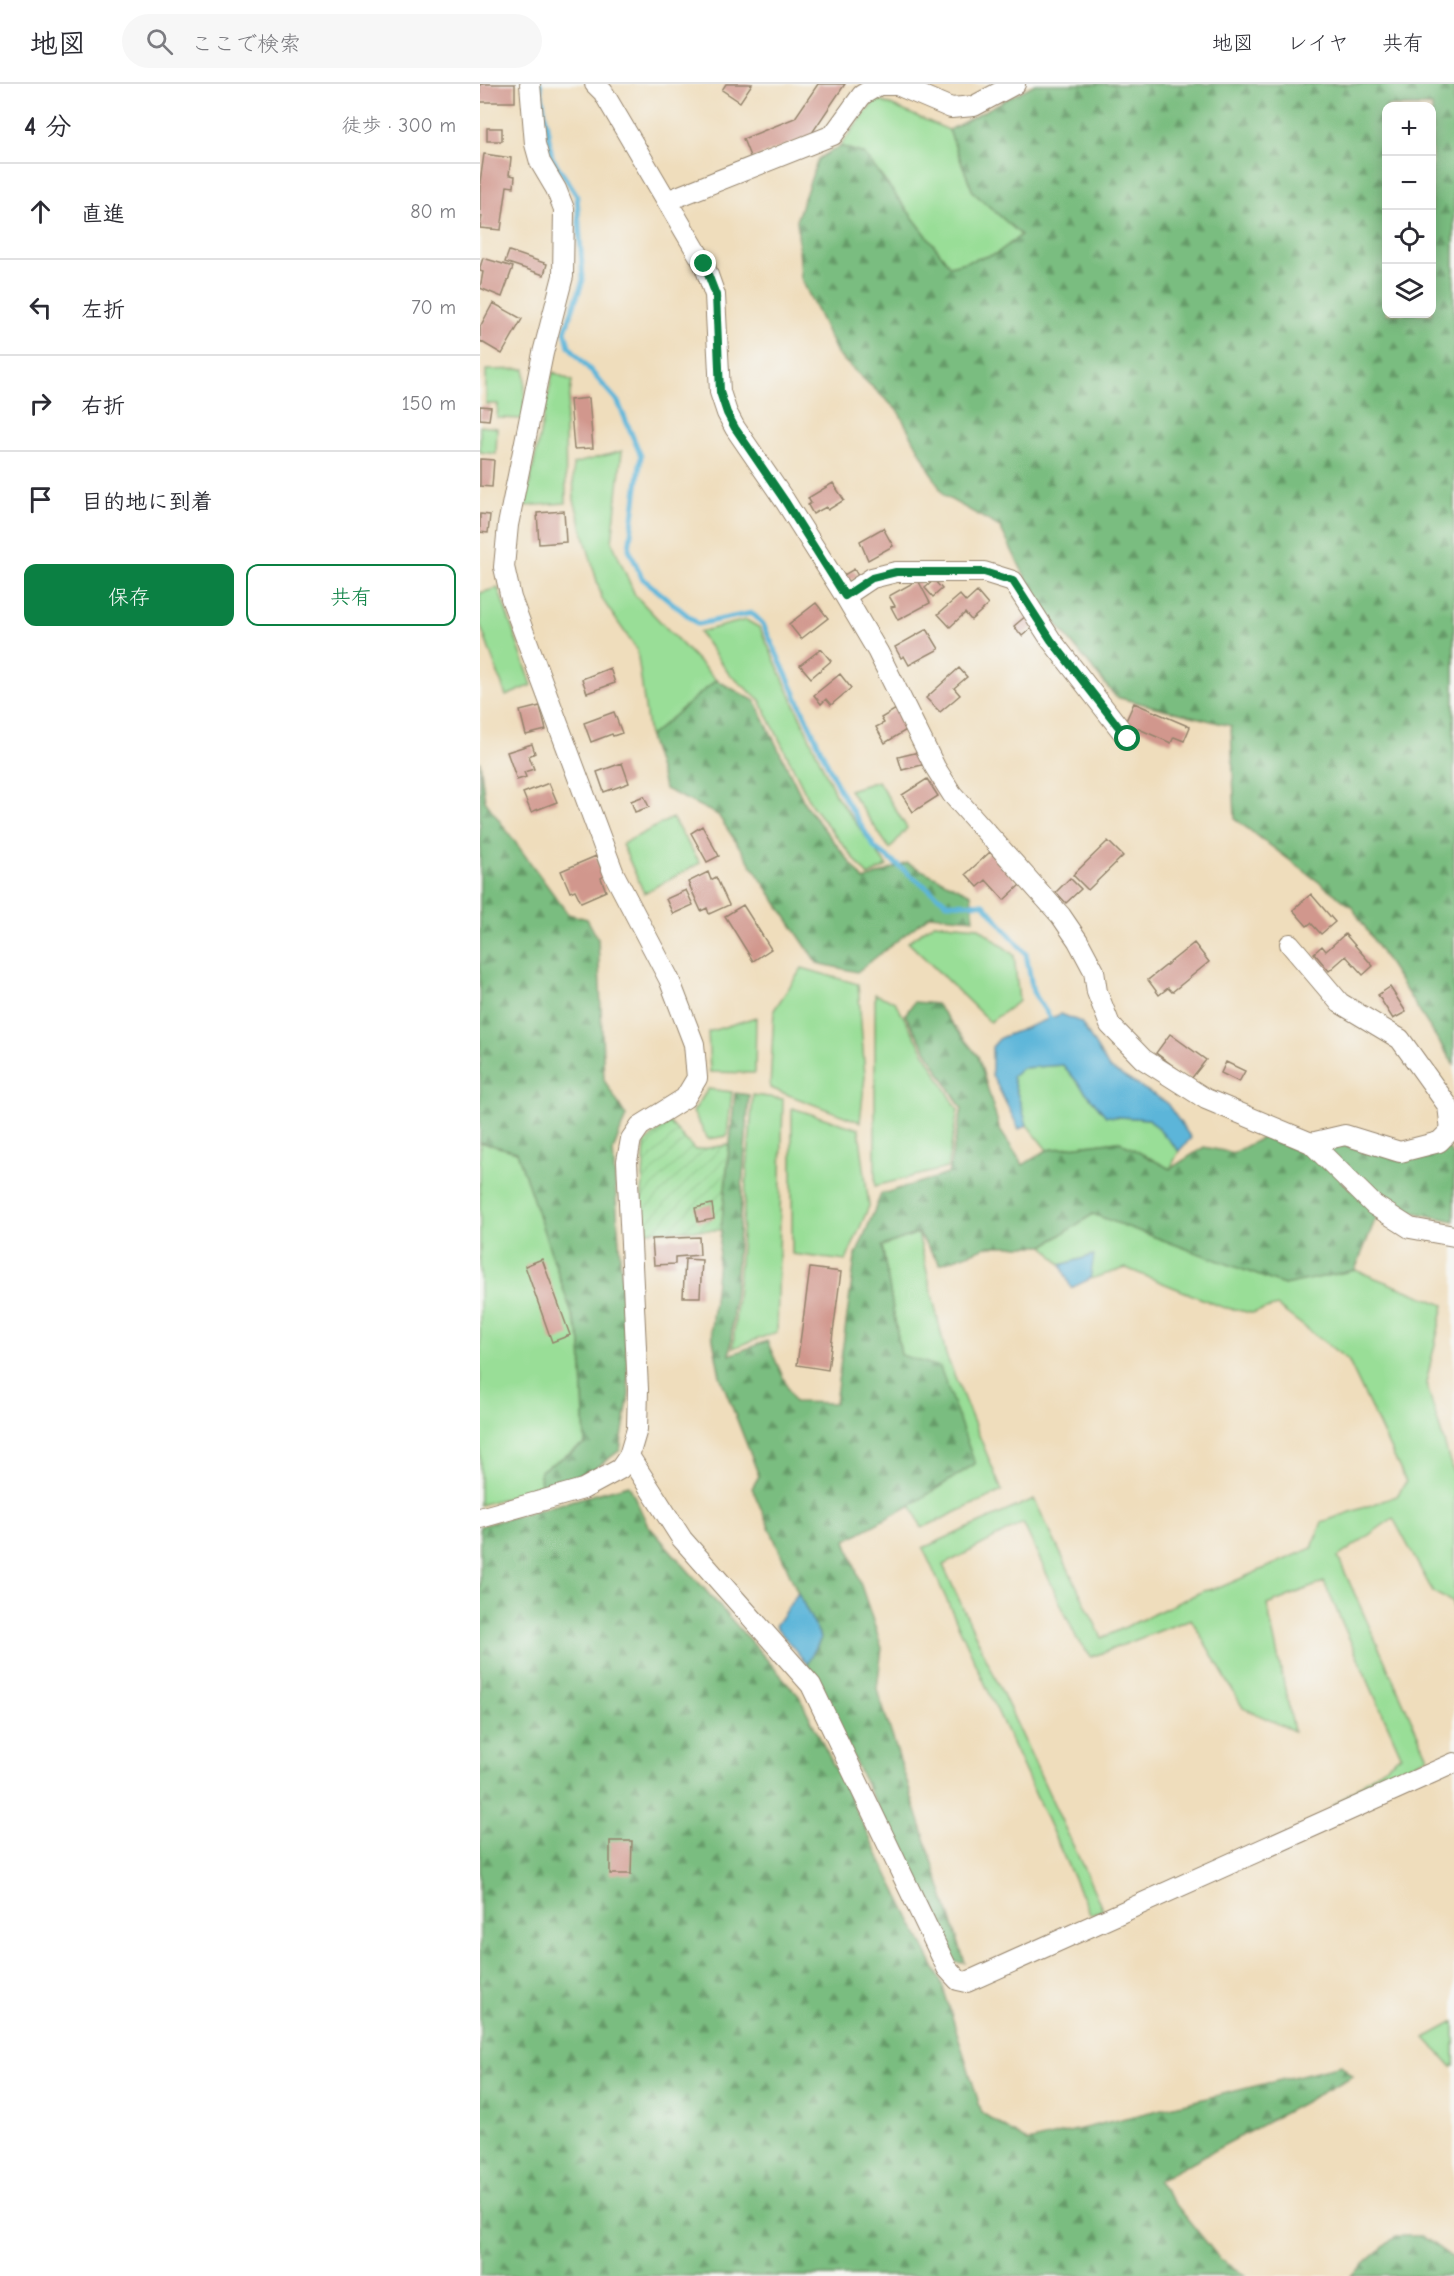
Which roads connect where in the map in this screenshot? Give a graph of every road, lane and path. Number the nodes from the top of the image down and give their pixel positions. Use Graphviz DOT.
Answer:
graph roads {
  1 [pos="530,84"];
  2 [pos="595,84"];
  3 [pos="1015,84"];
  4 [pos="667,201"];
  5 [pos="845,596"];
  6 [pos="1128,739"];
  7 [pos="1290,944"];
  8 [pos="1311,1143"];
  9 [pos="1454,1236"];
  10 [pos="629,1456"];
  11 [pos="480,1518"];
  12 [pos="1454,1764"];
  1 -- 10 [label="street"];
  2 -- 4 [label="street"];
  3 -- 4 [label="street"];
  4 -- 5 [label="street"];
  5 -- 6 [label="street"];
  5 -- 8 [label="street"];
  7 -- 8 [label="street"];
  8 -- 9 [label="street"];
  10 -- 11 [label="street"];
  10 -- 12 [label="street"];
}
